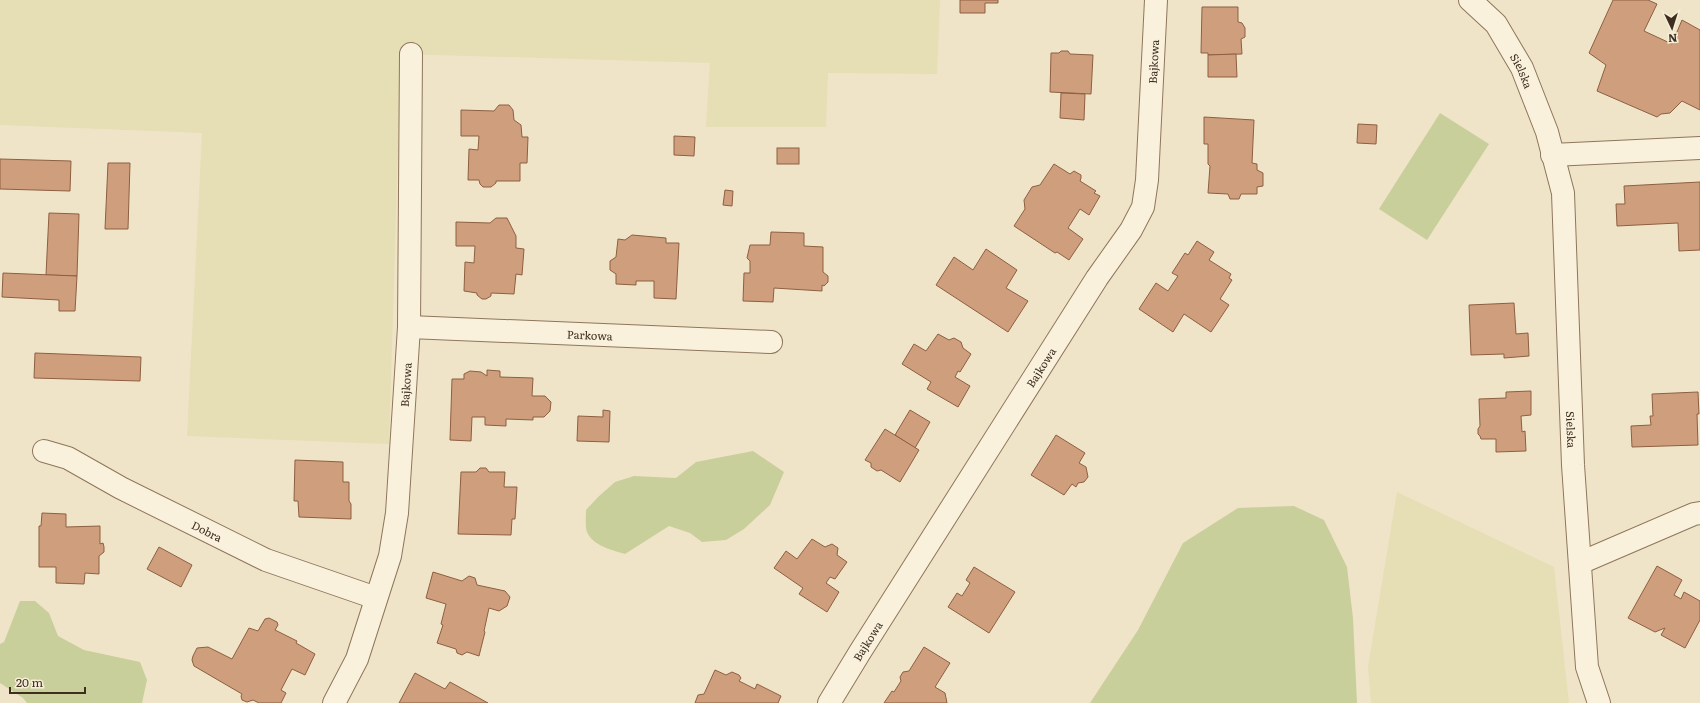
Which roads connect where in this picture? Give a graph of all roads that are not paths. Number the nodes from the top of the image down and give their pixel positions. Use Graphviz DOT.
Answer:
graph roads {
  1 [pos="1156,0"];
  2 [pos="1470,0"];
  3 [pos="411,54"];
  4 [pos="1700,148"];
  5 [pos="1552,155"];
  6 [pos="409,327"];
  7 [pos="771,342"];
  8 [pos="44,451"];
  9 [pos="1700,513"];
  10 [pos="1580,563"];
  11 [pos="376,598"];
  12 [pos="334,703"];
  13 [pos="829,703"];
  14 [pos="1599,703"];
  1 -- 13 [label="street, Bajkowa"];
  2 -- 5 [label="street, Sielska"];
  3 -- 6 [label="street, Bajkowa"];
  4 -- 5 [label="street"];
  5 -- 10 [label="street, Sielska"];
  6 -- 7 [label="street, Parkowa"];
  6 -- 11 [label="street, Bajkowa"];
  8 -- 11 [label="street, Dobra"];
  9 -- 10 [label="street"];
  10 -- 14 [label="street, Sielska"];
  11 -- 12 [label="street, Bajkowa"];
}
